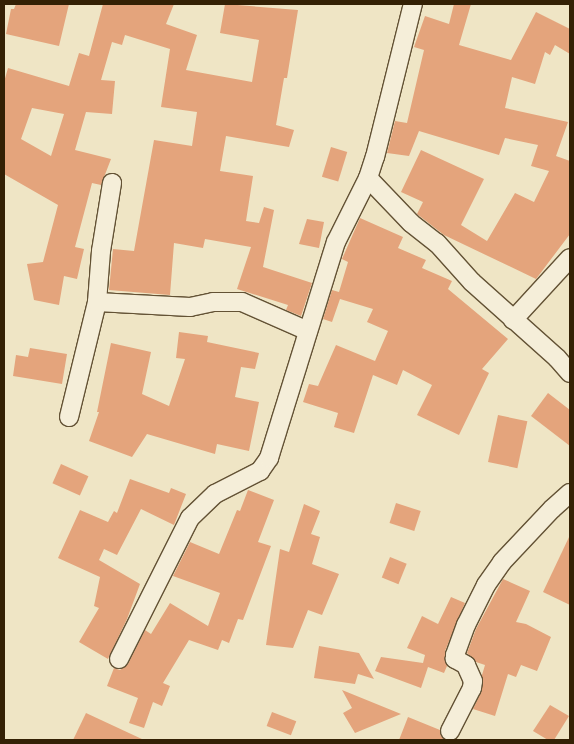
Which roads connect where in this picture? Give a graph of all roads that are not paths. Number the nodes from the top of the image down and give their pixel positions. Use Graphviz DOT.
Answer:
graph roads {
  1 [pos="413,4"];
  2 [pos="368,178"];
  3 [pos="112,183"];
  4 [pos="570,258"];
  5 [pos="97,302"];
  6 [pos="512,320"];
  7 [pos="308,331"];
  8 [pos="570,373"];
  9 [pos="69,417"];
  10 [pos="570,493"];
  11 [pos="119,659"];
  12 [pos="450,731"];
  1 -- 2 [label="street"];
  2 -- 6 [label="street"];
  2 -- 7 [label="street"];
  3 -- 5 [label="street"];
  4 -- 6 [label="street"];
  5 -- 7 [label="street"];
  5 -- 9 [label="street"];
  6 -- 8 [label="street"];
  7 -- 11 [label="street"];
  10 -- 12 [label="street"];
}
